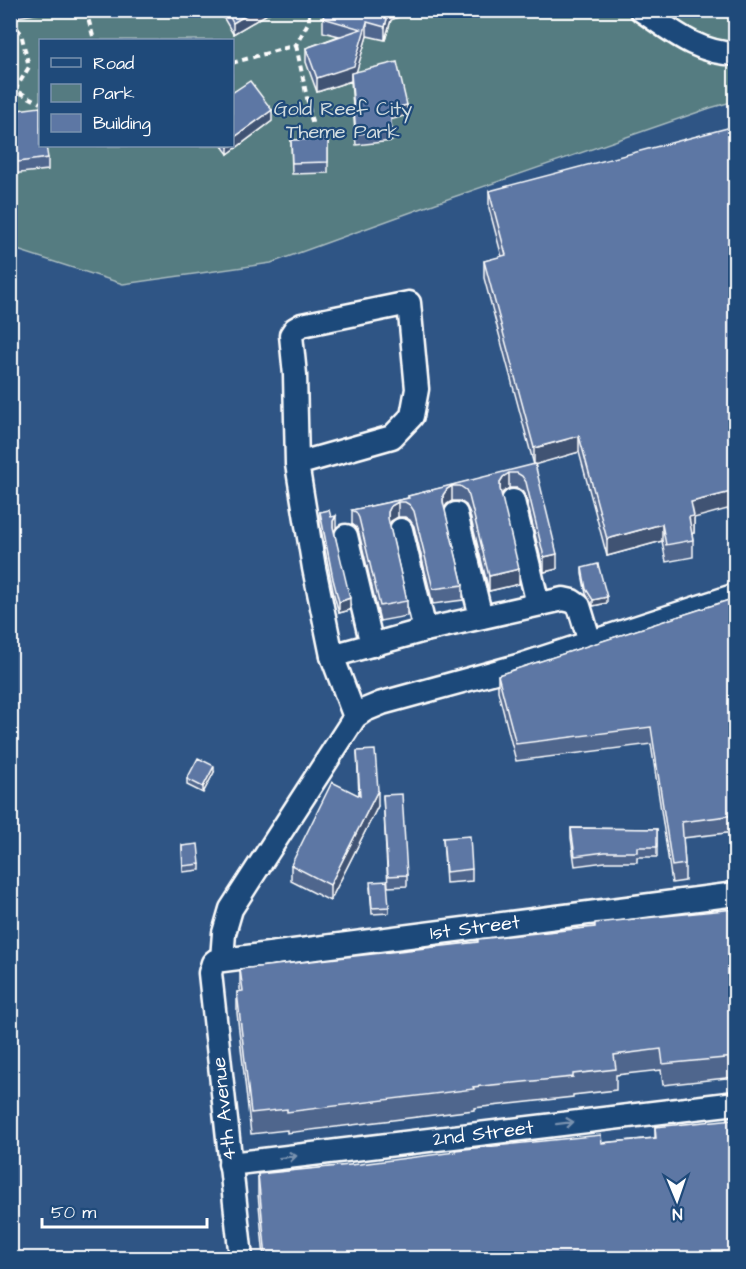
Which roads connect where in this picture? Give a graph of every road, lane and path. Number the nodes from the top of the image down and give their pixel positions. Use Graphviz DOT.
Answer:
graph roads {
  1 [pos="86,10"];
  2 [pos="309,10"];
  3 [pos="640,10"];
  4 [pos="10,20"];
  5 [pos="21,33"];
  6 [pos="10,34"];
  7 [pos="94,39"];
  8 [pos="296,45"];
  9 [pos="735,54"];
  10 [pos="234,62"];
  11 [pos="15,90"];
  12 [pos="10,94"];
  13 [pos="39,102"];
  14 [pos="313,127"];
  15 [pos="297,465"];
  16 [pos="513,501"];
  17 [pos="456,514"];
  18 [pos="401,530"];
  19 [pos="346,536"];
  20 [pos="735,595"];
  21 [pos="538,604"];
  22 [pos="481,617"];
  23 [pos="425,630"];
  24 [pos="590,642"];
  25 [pos="372,645"];
  26 [pos="332,656"];
  27 [pos="355,717"];
  28 [pos="735,894"];
  29 [pos="219,960"];
  30 [pos="735,1103"];
  31 [pos="230,1164"];
  32 [pos="241,1258"];
  1 -- 7 [label="path"];
  2 -- 8 [label="path"];
  3 -- 9 [label="street"];
  4 -- 5 [label="path"];
  5 -- 6 [label="path"];
  5 -- 11 [label="path"];
  8 -- 10 [label="path"];
  8 -- 14 [label="path"];
  11 -- 12 [label="path"];
  11 -- 13 [label="path"];
  15 -- 15 [label="street"];
  15 -- 26 [label="street"];
  16 -- 21 [label="street"];
  17 -- 22 [label="street"];
  18 -- 23 [label="street"];
  19 -- 25 [label="street"];
  20 -- 24 [label="street"];
  21 -- 22 [label="street"];
  21 -- 24 [label="street"];
  22 -- 23 [label="street"];
  23 -- 25 [label="street"];
  24 -- 27 [label="street"];
  25 -- 26 [label="street"];
  26 -- 27 [label="street"];
  27 -- 29 [label="street, 4th Avenue"];
  28 -- 29 [label="street, 1st Street"];
  29 -- 31 [label="street, 4th Avenue"];
  31 -- 30 [label="street, 2nd Street, one-way"];
  31 -- 32 [label="street, 4th Avenue"];
}
